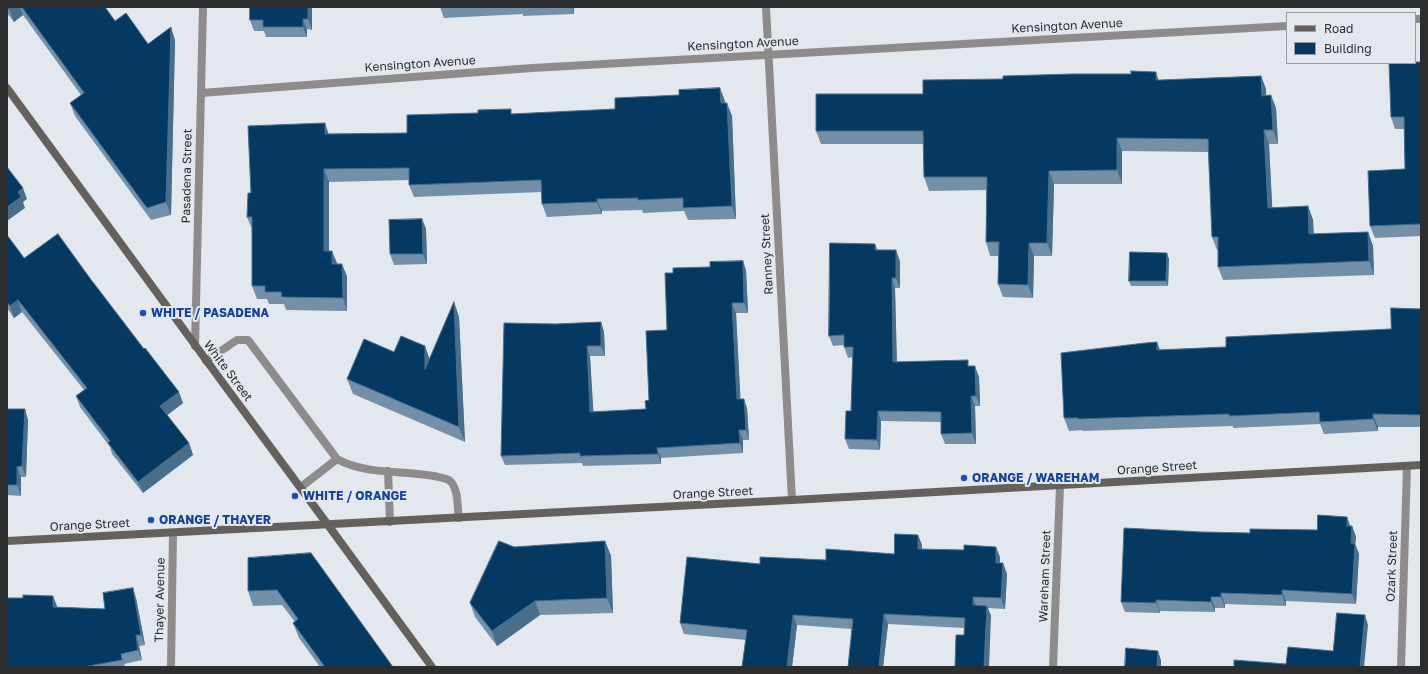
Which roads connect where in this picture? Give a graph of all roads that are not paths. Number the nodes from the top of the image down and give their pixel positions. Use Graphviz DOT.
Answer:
graph roads {
  1 [pos="203,7"];
  2 [pos="766,7"];
  3 [pos="1286,26"];
  4 [pos="768,55"];
  5 [pos="7,88"];
  6 [pos="201,93"];
  7 [pos="195,346"];
  8 [pos="206,361"];
  9 [pos="337,459"];
  10 [pos="1421,465"];
  11 [pos="1407,466"];
  12 [pos="388,471"];
  13 [pos="1060,486"];
  14 [pos="301,487"];
  15 [pos="792,500"];
  16 [pos="459,518"];
  17 [pos="390,522"];
  18 [pos="328,525"];
  19 [pos="174,533"];
  20 [pos="7,541"];
  21 [pos="171,667"];
  22 [pos="432,667"];
  23 [pos="1053,667"];
  24 [pos="1401,667"];
  1 -- 6 [label="street, Pasadena Street"];
  2 -- 4 [label="street, Ranney Street"];
  3 -- 4 [label="street, Kensington Avenue"];
  4 -- 6 [label="street, Kensington Avenue"];
  4 -- 15 [label="street, Ranney Street"];
  5 -- 7 [label="street, White Street"];
  6 -- 7 [label="street, Pasadena Street"];
  7 -- 8 [label="street, White Street"];
  8 -- 9 [label="street"];
  8 -- 14 [label="street, White Street"];
  9 -- 12 [label="street"];
  9 -- 14 [label="street"];
  10 -- 11 [label="street, Orange Street"];
  11 -- 13 [label="street, Orange Street"];
  11 -- 24 [label="street, Ozark Street"];
  12 -- 16 [label="street"];
  12 -- 17 [label="street"];
  13 -- 15 [label="street, Orange Street"];
  13 -- 23 [label="street, Wareham Street"];
  14 -- 18 [label="street, White Street"];
  15 -- 16 [label="street, Orange Street"];
  16 -- 17 [label="street, Orange Street"];
  17 -- 18 [label="street, Orange Street"];
  18 -- 19 [label="street, Orange Street"];
  18 -- 22 [label="street, White Street"];
  19 -- 20 [label="street, Orange Street"];
  19 -- 21 [label="street, Thayer Avenue"];
}
